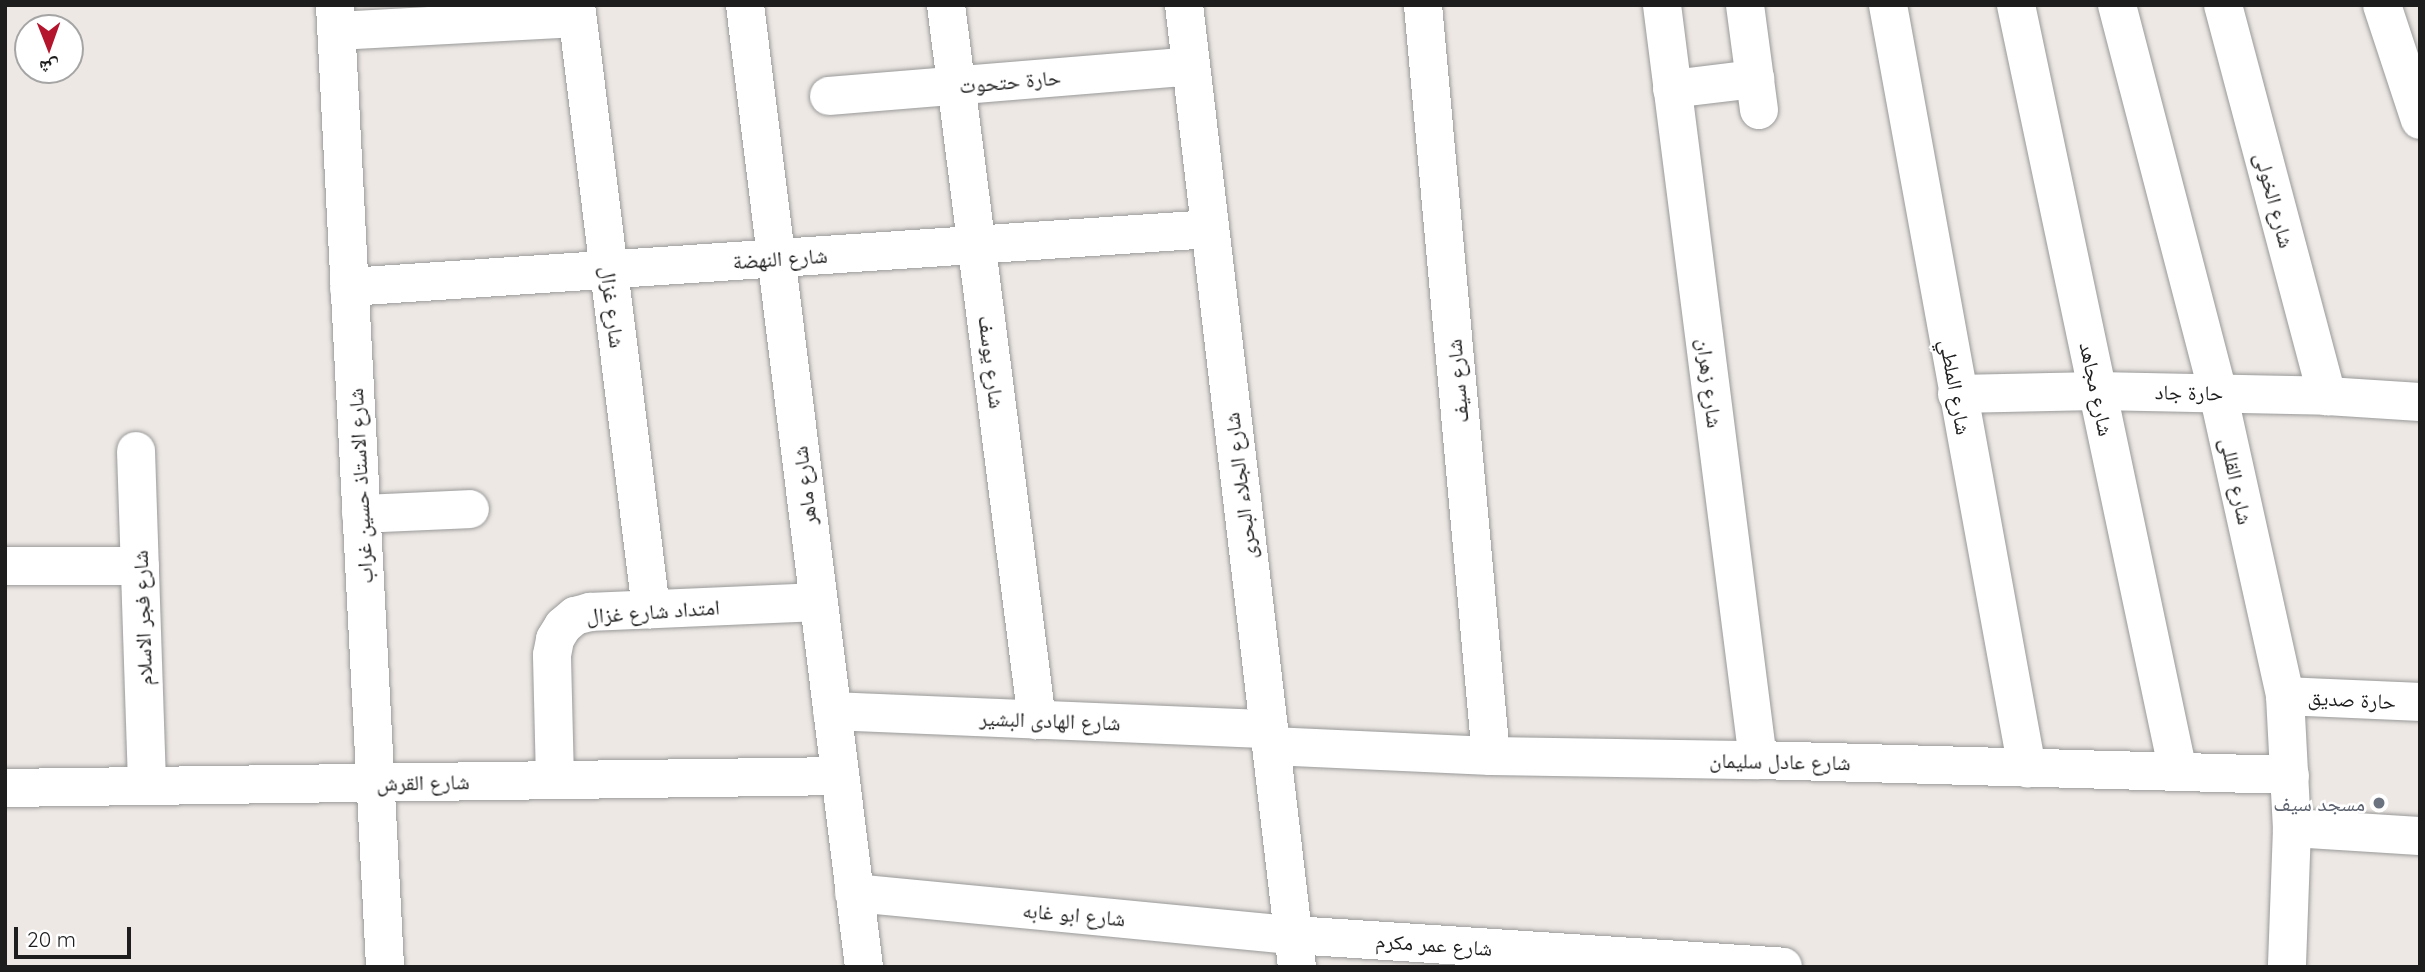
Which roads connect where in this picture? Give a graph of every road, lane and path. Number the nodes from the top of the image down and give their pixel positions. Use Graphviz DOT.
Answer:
graph roads {
  1 [pos="745,5"];
  2 [pos="947,5"];
  3 [pos="1184,5"];
  4 [pos="1423,5"];
  5 [pos="1662,5"];
  6 [pos="1745,5"];
  7 [pos="1888,5"];
  8 [pos="2016,5"];
  9 [pos="2117,5"];
  10 [pos="2223,5"];
  11 [pos="2382,5"];
  12 [pos="576,12"];
  13 [pos="336,18"];
  14 [pos="1191,66"];
  15 [pos="957,85"];
  16 [pos="1672,89"];
  17 [pos="829,96"];
  18 [pos="2420,120"];
  19 [pos="1210,229"];
  20 [pos="978,245"];
  21 [pos="776,258"];
  22 [pos="609,270"];
  23 [pos="349,287"];
  24 [pos="2097,391"];
  25 [pos="2218,393"];
  26 [pos="1957,394"];
  27 [pos="2327,396"];
  28 [pos="2420,402"];
  29 [pos="136,451"];
  30 [pos="470,509"];
  31 [pos="361,514"];
  32 [pos="5,566"];
  33 [pos="140,566"];
  34 [pos="818,602"];
  35 [pos="651,609"];
  36 [pos="2285,696"];
  37 [pos="2420,702"];
  38 [pos="832,711"];
  39 [pos="1037,720"];
  40 [pos="1270,738"];
  41 [pos="1491,756"];
  42 [pos="1758,760"];
  43 [pos="2027,768"];
  44 [pos="2178,772"];
  45 [pos="2290,775"];
  46 [pos="840,776"];
  47 [pos="555,780"];
  48 [pos="376,783"];
  49 [pos="147,786"];
  50 [pos="5,788"];
  51 [pos="2292,828"];
  52 [pos="2420,836"];
  53 [pos="854,893"];
  54 [pos="1295,951"];
  55 [pos="385,967"];
  56 [pos="864,967"];
  57 [pos="1783,967"];
  58 [pos="2287,967"];
  1 -- 21 [label="street, شارع ماهر"];
  2 -- 15 [label="street, شارع يوسف"];
  3 -- 14 [label="street, شارع الجلاء البحرى"];
  4 -- 41 [label="street, شارع سيف"];
  5 -- 16 [label="street, شارع زهران"];
  6 -- 16 [label="street"];
  7 -- 26 [label="street, شارع الملطي"];
  8 -- 24 [label="street, شارع مجاهد"];
  9 -- 25 [label="street, شارع القللى"];
  10 -- 27 [label="street, شارع الخولى"];
  11 -- 18 [label="street"];
  12 -- 13 [label="street"];
  12 -- 22 [label="street, شارع غزال"];
  13 -- 23 [label="street, شارع الاستاذ حسين غراب"];
  14 -- 15 [label="street, حارة حتحوت"];
  14 -- 19 [label="street, شارع الجلاء البحرى"];
  15 -- 17 [label="street, حارة حتحوت"];
  15 -- 20 [label="street, شارع يوسف"];
  16 -- 42 [label="street, شارع زهران"];
  19 -- 20 [label="street, شارع النهضة"];
  19 -- 40 [label="street, شارع الجلاء البحرى"];
  20 -- 21 [label="street, شارع النهضة"];
  20 -- 39 [label="street, شارع يوسف"];
  21 -- 22 [label="street, شارع النهضة"];
  21 -- 34 [label="street, شارع ماهر"];
  22 -- 23 [label="street, شارع النهضة"];
  22 -- 35 [label="street, شارع غزال"];
  23 -- 31 [label="street, شارع الاستاذ حسين غراب"];
  24 -- 25 [label="street, حارة جاد"];
  24 -- 26 [label="street, حارة جاد"];
  24 -- 44 [label="street, شارع مجاهد"];
  25 -- 27 [label="street, حارة جاد"];
  25 -- 36 [label="street, شارع القللى"];
  26 -- 43 [label="street, شارع الملطي"];
  27 -- 28 [label="street, حارة جاد"];
  29 -- 33 [label="street, شارع فجر الاسلام"];
  30 -- 31 [label="street"];
  31 -- 48 [label="street, شارع الاستاذ حسين غراب"];
  32 -- 33 [label="street"];
  33 -- 49 [label="street, شارع فجر الاسلام"];
  34 -- 35 [label="street, امتداد شارع غزال"];
  34 -- 38 [label="street, شارع ماهر"];
  35 -- 47 [label="street, امتداد شارع غزال"];
  36 -- 37 [label="street, حارة صديق"];
  36 -- 45 [label="street, شارع القللى"];
  38 -- 39 [label="street, شارع الهادى البشير"];
  38 -- 46 [label="street, شارع ماهر"];
  39 -- 40 [label="street, شارع الهادى البشير"];
  40 -- 41 [label="street, شارع عادل سليمان"];
  40 -- 54 [label="street, شارع الجلاء البحرى"];
  41 -- 42 [label="street, شارع عادل سليمان"];
  42 -- 43 [label="street, شارع عادل سليمان"];
  43 -- 44 [label="street, شارع عادل سليمان"];
  44 -- 45 [label="street, شارع عادل سليمان"];
  45 -- 51 [label="street, شارع القللى"];
  46 -- 47 [label="street, شارع القرش"];
  46 -- 53 [label="street, شارع ماهر"];
  47 -- 48 [label="street, شارع القرش"];
  48 -- 49 [label="street, شارع القرش"];
  48 -- 55 [label="street, شارع الاستاذ حسين غراب"];
  49 -- 50 [label="street, شارع القرش"];
  51 -- 52 [label="street"];
  51 -- 58 [label="street, شارع القللى"];
  53 -- 54 [label="street, شارع ابو غابه"];
  53 -- 56 [label="street, شارع ماهر"];
  54 -- 57 [label="street, شارع عمر مكرم"];
}
